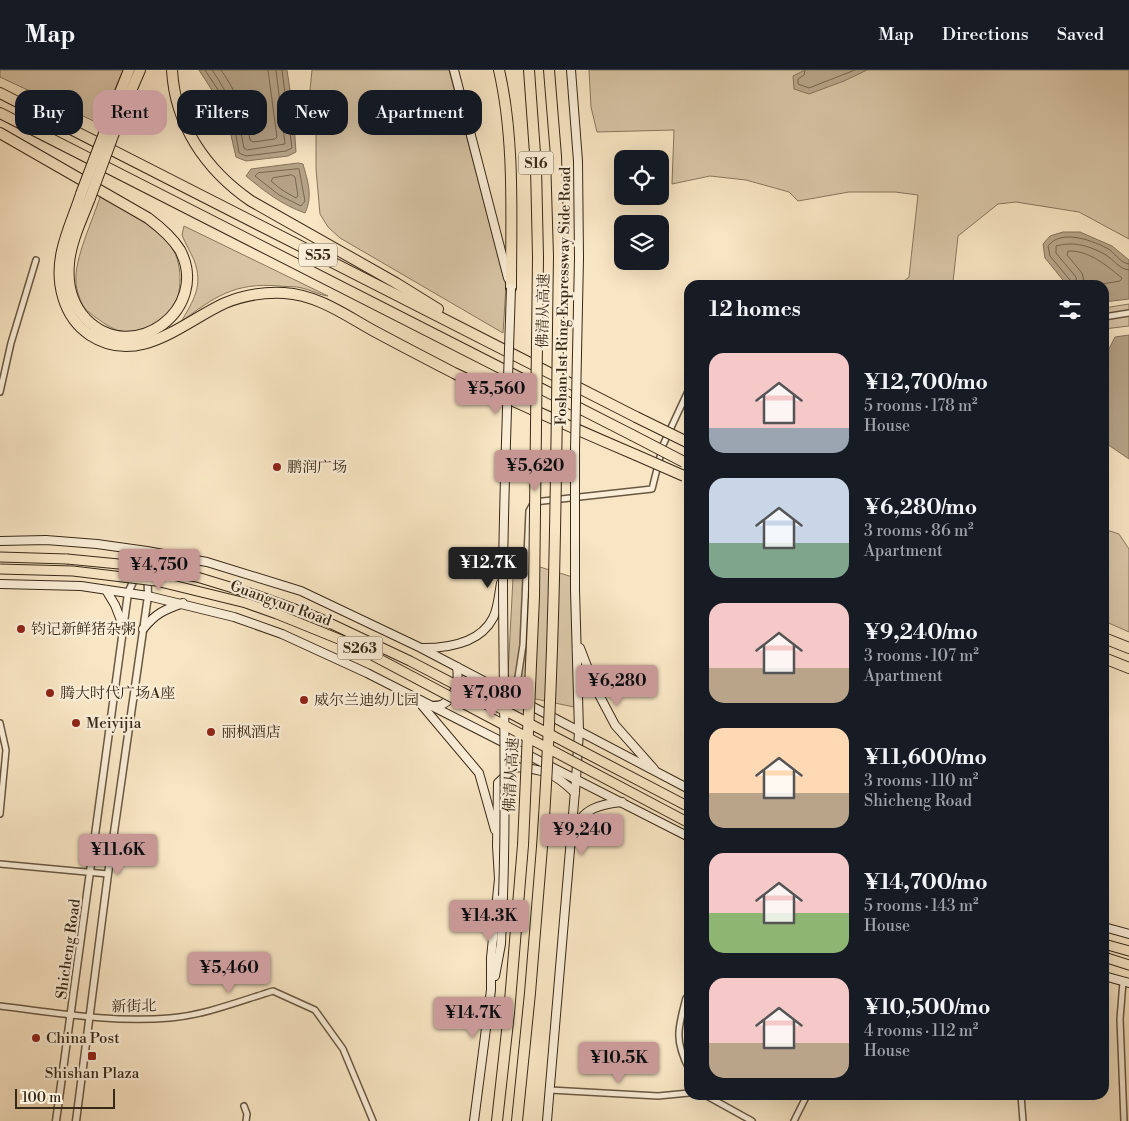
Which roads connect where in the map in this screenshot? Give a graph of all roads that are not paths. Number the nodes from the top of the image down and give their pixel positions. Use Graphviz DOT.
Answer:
graph roads {
  1 [pos="129,70"];
  2 [pos="140,70"];
  3 [pos="172,70"];
  4 [pos="454,70"];
  5 [pos="499,70"];
  6 [pos="504,70"];
  7 [pos="525,70"];
  8 [pos="529,70"];
  9 [pos="549,70"];
  10 [pos="571,70"];
  11 [pos="123,90"];
  12 [pos="129,90"];
  13 [pos="0,93"];
  14 [pos="504,94"];
  15 [pos="0,113"];
  16 [pos="0,133"];
  17 [pos="534,133"];
  18 [pos="108,135"];
  19 [pos="85,196"];
  20 [pos="36,260"];
  21 [pos="511,288"];
  22 [pos="1129,313"];
  23 [pos="1109,316"];
  24 [pos="483,338"];
  25 [pos="0,392"];
  26 [pos="684,400"];
  27 [pos="684,441"];
  28 [pos="684,462"];
  29 [pos="684,476"];
  30 [pos="0,541"];
  31 [pos="147,551"];
  32 [pos="0,557"];
  33 [pos="0,569"];
  34 [pos="503,574"];
  35 [pos="0,584"];
  36 [pos="106,590"];
  37 [pos="128,593"];
  38 [pos="148,596"];
  39 [pos="183,603"];
  40 [pos="124,628"];
  41 [pos="143,629"];
  42 [pos="577,639"];
  43 [pos="1109,640"];
  44 [pos="421,648"];
  45 [pos="1129,648"];
  46 [pos="1109,660"];
  47 [pos="457,667"];
  48 [pos="1129,668"];
  49 [pos="415,697"];
  50 [pos="515,697"];
  51 [pos="431,706"];
  52 [pos="0,723"];
  53 [pos="579,731"];
  54 [pos="659,774"];
  55 [pos="576,779"];
  56 [pos="684,786"];
  57 [pos="575,793"];
  58 [pos="622,802"];
  59 [pos="684,804"];
  60 [pos="0,814"];
  61 [pos="684,820"];
  62 [pos="684,834"];
  63 [pos="571,845"];
  64 [pos="497,846"];
  65 [pos="0,864"];
  66 [pos="91,872"];
  67 [pos="108,874"];
  68 [pos="1109,928"];
  69 [pos="1129,934"];
  70 [pos="1109,945"];
  71 [pos="1129,951"];
  72 [pos="1109,959"];
  73 [pos="1129,965"];
  74 [pos="1109,977"];
  75 [pos="1126,982"];
  76 [pos="491,990"];
  77 [pos="0,1006"];
  78 [pos="684,1006"];
  79 [pos="71,1014"];
  80 [pos="90,1017"];
  81 [pos="684,1059"];
  82 [pos="550,1090"];
  83 [pos="521,1092"];
  84 [pos="684,1093"];
  85 [pos="714,1100"];
  86 [pos="804,1100"];
  87 [pos="1021,1100"];
  88 [pos="244,1106"];
  89 [pos="56,1121"];
  90 [pos="76,1121"];
  91 [pos="246,1121"];
  92 [pos="373,1121"];
  93 [pos="474,1121"];
  94 [pos="497,1121"];
  95 [pos="517,1121"];
  96 [pos="523,1121"];
  97 [pos="547,1121"];
  98 [pos="752,1121"];
  99 [pos="794,1121"];
  100 [pos="1023,1121"];
  101 [pos="1124,1121"];
  1 -- 11 [label="highway"];
  2 -- 12 [label="highway"];
  3 -- 24 [label="highway"];
  4 -- 21 [label="main road"];
  5 -- 14 [label="highway"];
  6 -- 14 [label="highway"];
  7 -- 17 [label="highway"];
  8 -- 17 [label="highway, 佛清从高速 / S16"];
  9 -- 83 [label="highway, 佛清从高速 / S16, bridge"];
  10 -- 42 [label="main road, Foshan 1st Ring Expressway Side Road, bridge"];
  13 -- 24 [label="highway, S55"];
  14 -- 21 [label="highway"];
  15 -- 28 [label="highway, S55, bridge"];
  16 -- 19 [label="highway"];
  17 -- 94 [label="highway, 佛清从高速 / S16, bridge"];
  18 -- 19 [label="highway, bridge"];
  19 -- 29 [label="highway, bridge"];
  20 -- 25 [label="street"];
  21 -- 34 [label="main road, bridge"];
  22 -- 23 [label="street"];
  24 -- 27 [label="highway, S55, bridge"];
  26 -- 50 [label="street"];
  30 -- 31 [label="main road, S263"];
  31 -- 37 [label="street, Shicheng Road"];
  31 -- 38 [label="street, Shicheng Road"];
  31 -- 44 [label="main road, Guangyun Road / S263"];
  32 -- 59 [label="main road, Guangyun Road / S263, bridge"];
  33 -- 61 [label="main road, Guangyun Road / S263, bridge"];
  34 -- 44 [label="main road, bridge"];
  34 -- 76 [label="main road, bridge"];
  35 -- 36 [label="main road, Guangyun Road / S263"];
  36 -- 37 [label="main road, Guangyun Road / S263"];
  36 -- 40 [label="main road"];
  37 -- 38 [label="main road, Guangyun Road / S263"];
  37 -- 40 [label="street, Shicheng Road"];
  38 -- 39 [label="main road, Guangyun Road / S263"];
  38 -- 41 [label="street, Shicheng Road"];
  39 -- 41 [label="main road"];
  39 -- 49 [label="main road, Guangyun Road / S263"];
  40 -- 66 [label="street, Shicheng Road"];
  41 -- 67 [label="street, Shicheng Road"];
  42 -- 53 [label="main road, Foshan 1st Ring Expressway Side Road"];
  42 -- 54 [label="main road"];
  43 -- 45 [label="highway"];
  44 -- 47 [label="main road, Guangyun Road / S263"];
  46 -- 48 [label="highway"];
  47 -- 50 [label="main road, Guangyun Road / S263"];
  47 -- 51 [label="main road"];
  49 -- 51 [label="main road, Guangyun Road / S263"];
  49 -- 64 [label="main road"];
  50 -- 53 [label="main road, Guangyun Road / S263"];
  51 -- 55 [label="main road, Guangyun Road / S263"];
  52 -- 60 [label="street"];
  53 -- 54 [label="main road, Guangyun Road / S263"];
  53 -- 55 [label="main road, Foshan 1st Ring Expressway Side Road"];
  54 -- 56 [label="main road, Guangyun Road / S263"];
  55 -- 57 [label="main road, Foshan 1st Ring Expressway Side Road"];
  55 -- 58 [label="main road, Guangyun Road / S263"];
  57 -- 63 [label="main road, Foshan 1st Ring Expressway Side Road"];
  57 -- 64 [label="main road"];
  58 -- 62 [label="main road, Guangyun Road / S263"];
  58 -- 63 [label="main road"];
  63 -- 82 [label="main road, Foshan 1st Ring Expressway Side Road"];
  64 -- 76 [label="main road"];
  65 -- 66 [label="street"];
  66 -- 67 [label="street"];
  66 -- 79 [label="street, Shicheng Road"];
  67 -- 80 [label="street, Shicheng Road"];
  68 -- 69 [label="main road"];
  70 -- 71 [label="main road"];
  72 -- 73 [label="main road"];
  74 -- 75 [label="main road"];
  75 -- 101 [label="street"];
  76 -- 93 [label="main road"];
  77 -- 79 [label="street, 新街北"];
  78 -- 81 [label="street"];
  79 -- 80 [label="street, 新街北"];
  79 -- 89 [label="street, Shicheng Road"];
  80 -- 90 [label="street, Shicheng Road"];
  80 -- 92 [label="street, 新街北"];
  82 -- 84 [label="street"];
  82 -- 97 [label="main road, Foshan 1st Ring Expressway Side Road"];
  83 -- 95 [label="highway, 佛清从高速 / S16"];
  83 -- 96 [label="highway"];
  85 -- 98 [label="street"];
  86 -- 99 [label="street"];
  87 -- 100 [label="street"];
  88 -- 91 [label="street"];
}
